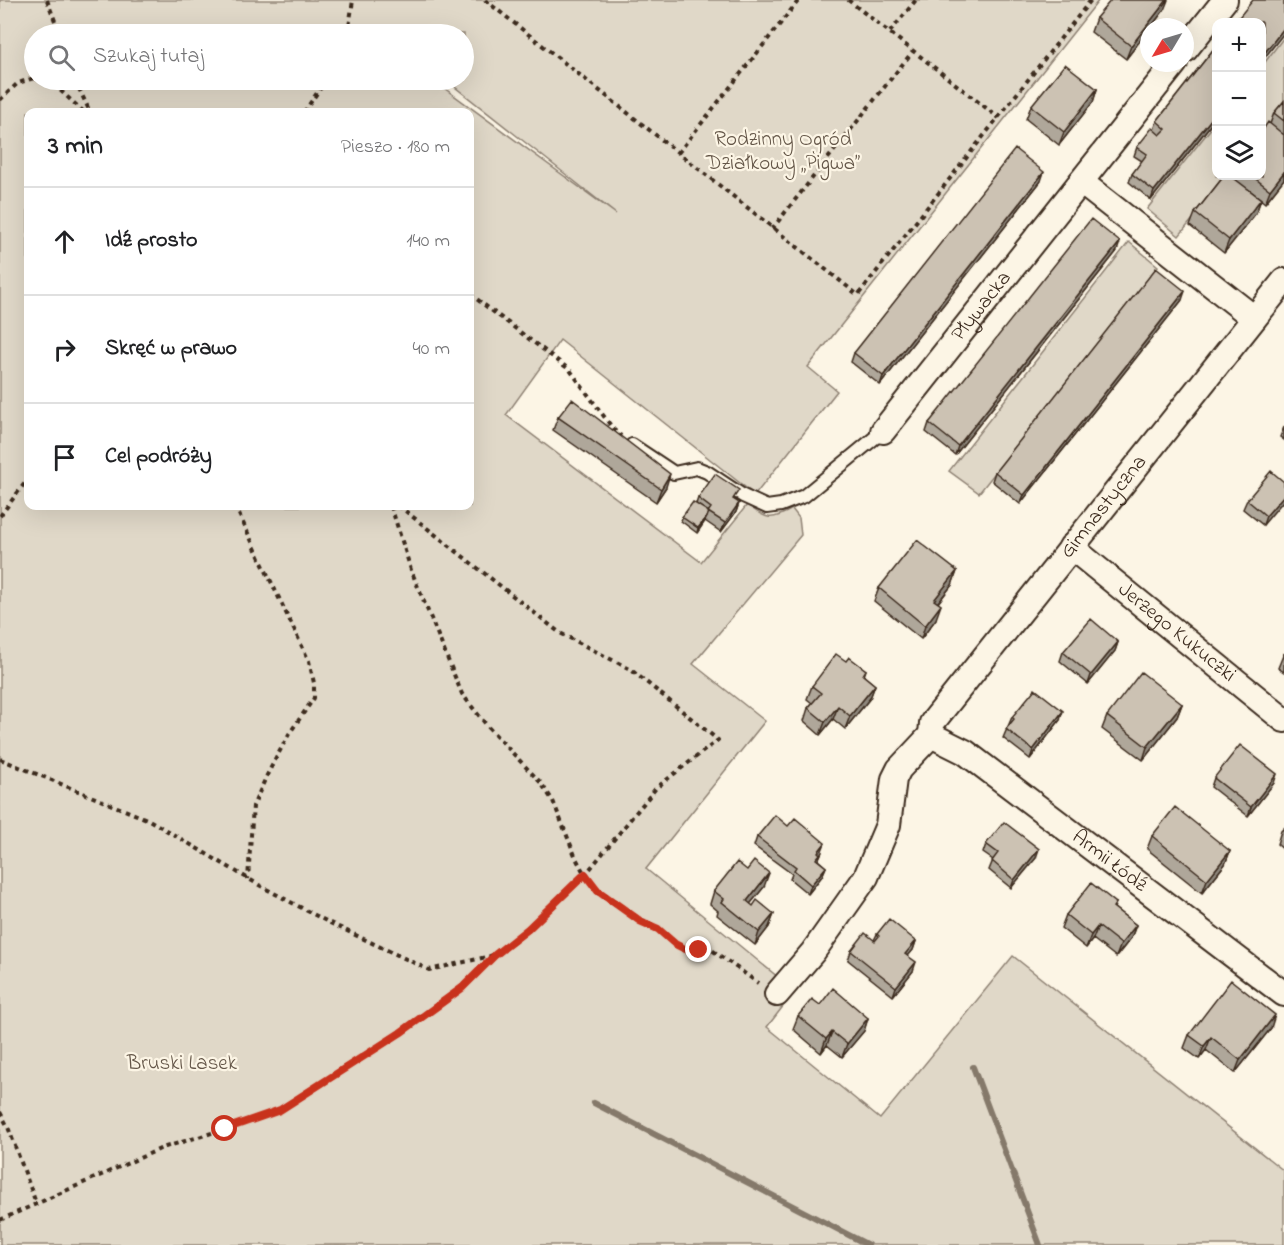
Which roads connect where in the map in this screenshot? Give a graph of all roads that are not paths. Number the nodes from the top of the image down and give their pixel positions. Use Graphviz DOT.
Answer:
graph roads {
  1 [pos="1225,0"];
  2 [pos="1194,39"];
  3 [pos="1168,72"];
  4 [pos="1081,182"];
  5 [pos="1284,281"];
  6 [pos="1254,318"];
  7 [pos="883,431"];
  8 [pos="632,445"];
  9 [pos="1071,547"];
  10 [pos="1284,720"];
  11 [pos="931,735"];
  12 [pos="777,994"];
  13 [pos="1284,994"];
  1 -- 2 [label="street"];
  3 -- 4 [label="street, Pływacka"];
  4 -- 6 [label="street"];
  4 -- 7 [label="street, Pływacka"];
  5 -- 6 [label="street, Gimnastyczna"];
  6 -- 9 [label="street, Gimnastyczna"];
  7 -- 8 [label="lane"];
  9 -- 10 [label="street, Jerzego Kukuczki"];
  9 -- 11 [label="street, Gimnastyczna"];
  11 -- 12 [label="street, Gimnastyczna"];
  11 -- 13 [label="street, Armii Łódź"];
}
